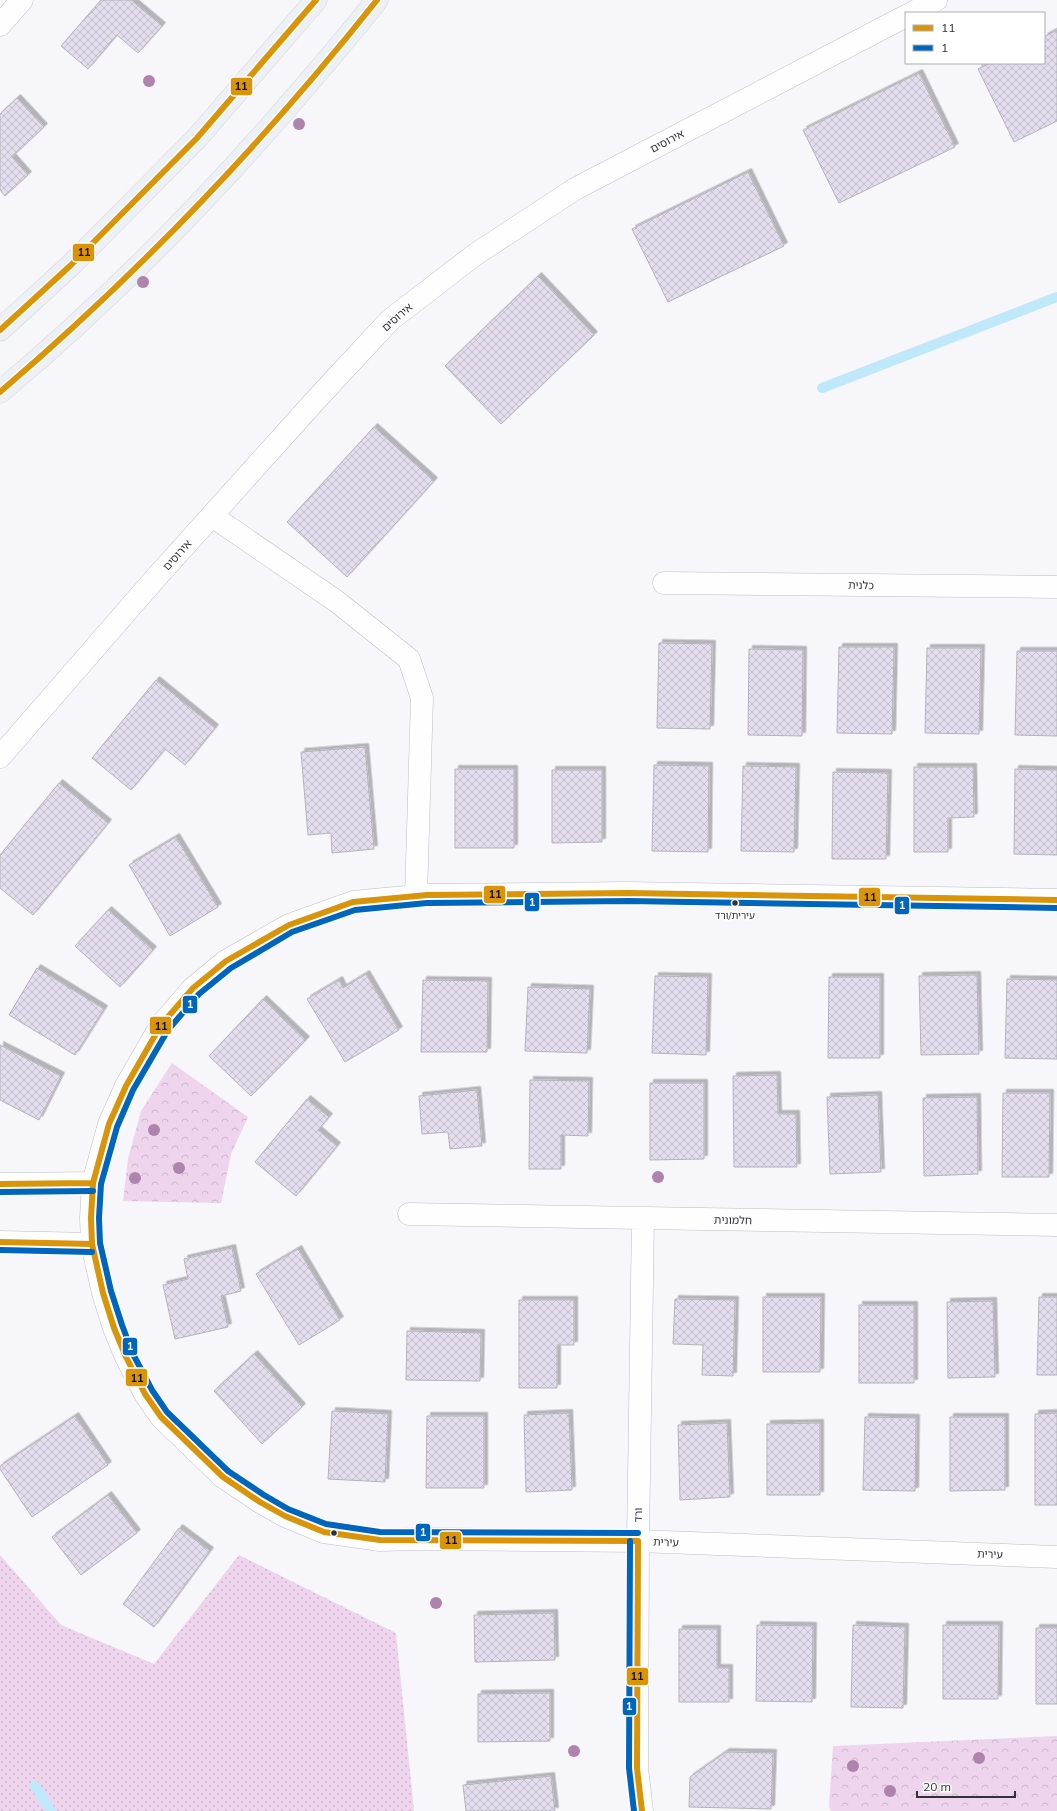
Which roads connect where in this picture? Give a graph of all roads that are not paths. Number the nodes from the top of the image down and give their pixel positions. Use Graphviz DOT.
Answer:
graph roads {
  1 [pos="22,0"];
  2 [pos="316,0"];
  3 [pos="377,0"];
  4 [pos="936,0"];
  5 [pos="914,12"];
  6 [pos="905,17"];
  7 [pos="0,25"];
  8 [pos="0,330"];
  9 [pos="0,392"];
  10 [pos="212,516"];
  11 [pos="664,583"];
  12 [pos="1057,587"];
  13 [pos="0,757"];
  14 [pos="416,896"];
  15 [pos="1057,900"];
  16 [pos="93,1183"];
  17 [pos="0,1184"];
  18 [pos="408,1214"];
  19 [pos="643,1218"];
  20 [pos="1057,1225"];
  21 [pos="0,1242"];
  22 [pos="92,1244"];
  23 [pos="638,1540"];
  24 [pos="1057,1557"];
  25 [pos="642,1811"];
  1 -- 7 [label="street"];
  2 -- 8 [label="main road"];
  3 -- 9 [label="main road"];
  4 -- 5 [label="street"];
  6 -- 10 [label="street, אירוסים"];
  10 -- 13 [label="street, אירוסים"];
  10 -- 14 [label="street"];
  11 -- 12 [label="street, כלנית"];
  14 -- 15 [label="street, עירית"];
  14 -- 16 [label="street, עירית"];
  16 -- 17 [label="street"];
  16 -- 22 [label="street, עירית"];
  18 -- 19 [label="street, חלמונית"];
  19 -- 20 [label="street, חלמונית"];
  19 -- 23 [label="street, ורד"];
  21 -- 22 [label="street"];
  22 -- 23 [label="street, עירית"];
  23 -- 24 [label="street, עירית"];
  23 -- 25 [label="street, ורד"];
}
